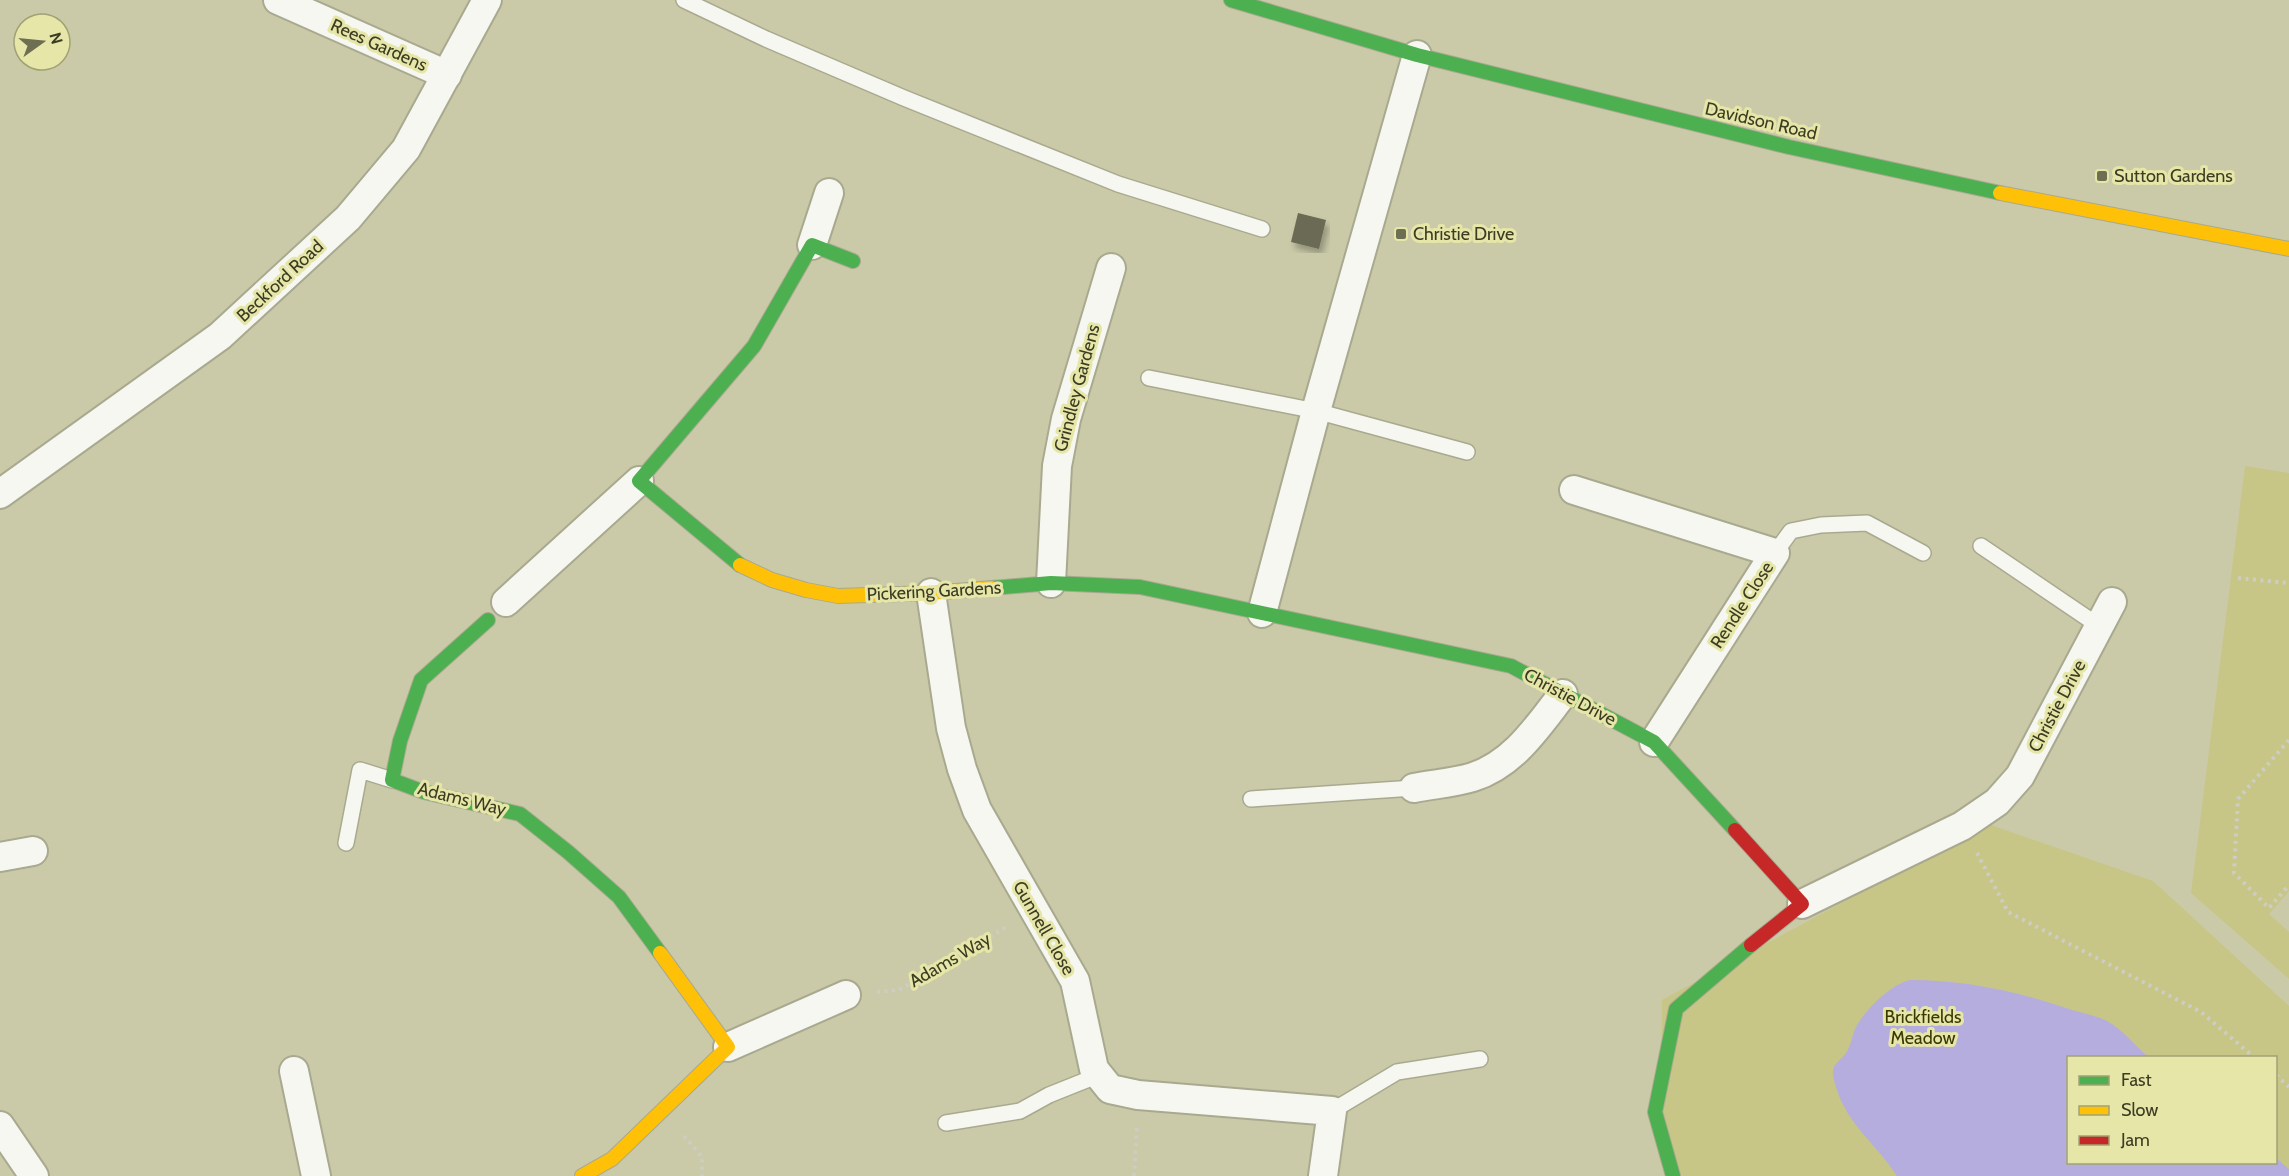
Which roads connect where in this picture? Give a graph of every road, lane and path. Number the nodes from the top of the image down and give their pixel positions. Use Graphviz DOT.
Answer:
graph roads {
  1 [pos="278,0"];
  2 [pos="487,0"];
  3 [pos="684,0"];
  4 [pos="1232,0"];
  5 [pos="1416,55"];
  6 [pos="447,75"];
  7 [pos="829,193"];
  8 [pos="1262,229"];
  9 [pos="812,244"];
  10 [pos="2289,249"];
  11 [pos="853,261"];
  12 [pos="1111,268"];
  13 [pos="1149,378"];
  14 [pos="1316,411"];
  15 [pos="1467,452"];
  16 [pos="639,481"];
  17 [pos="1574,490"];
  18 [pos="1,491"];
  19 [pos="1981,546"];
  20 [pos="1775,553"];
  21 [pos="1923,554"];
  22 [pos="2238,578"];
  23 [pos="1051,583"];
  24 [pos="2289,583"];
  25 [pos="931,593"];
  26 [pos="497,611"];
  27 [pos="1262,613"];
  28 [pos="2106,614"];
  29 [pos="1563,694"];
  30 [pos="2289,740"];
  31 [pos="1654,742"];
  32 [pos="392,780"];
  33 [pos="1414,788"];
  34 [pos="1251,799"];
  35 [pos="1962,826"];
  36 [pos="346,843"];
  37 [pos="33,851"];
  38 [pos="0,857"];
  39 [pos="2289,885"];
  40 [pos="1802,904"];
  41 [pos="1034,911"];
  42 [pos="846,995"];
  43 [pos="728,1047"];
  44 [pos="2253,1056"];
  45 [pos="1480,1059"];
  46 [pos="294,1071"];
  47 [pos="1099,1075"];
  48 [pos="2277,1076"];
  49 [pos="2289,1087"];
  50 [pos="1138,1095"];
  51 [pos="663,1110"];
  52 [pos="1332,1111"];
  53 [pos="946,1123"];
  54 [pos="0,1126"];
  55 [pos="34,1176"];
  56 [pos="316,1176"];
  57 [pos="582,1176"];
  58 [pos="702,1176"];
  59 [pos="1134,1176"];
  60 [pos="1323,1176"];
  61 [pos="1673,1176"];
  1 -- 6 [label="street, Rees Gardens"];
  2 -- 6 [label="street, Beckford Road"];
  3 -- 8 [label="lane"];
  4 -- 5 [label="street, Davidson Road"];
  5 -- 10 [label="street, Davidson Road"];
  5 -- 14 [label="street"];
  6 -- 18 [label="street, Beckford Road"];
  7 -- 9 [label="street"];
  9 -- 11 [label="street"];
  9 -- 16 [label="street"];
  12 -- 23 [label="street, Grindley Gardens"];
  13 -- 14 [label="lane"];
  14 -- 15 [label="lane"];
  14 -- 27 [label="street"];
  16 -- 25 [label="street, Pickering Gardens"];
  16 -- 26 [label="street"];
  17 -- 20 [label="street, Rendle Close"];
  19 -- 28 [label="lane"];
  20 -- 21 [label="lane"];
  20 -- 31 [label="street, Rendle Close"];
  22 -- 24 [label="path"];
  23 -- 25 [label="street, Pickering Gardens"];
  23 -- 27 [label="street, Pickering Gardens"];
  25 -- 41 [label="street, Gunnell Close"];
  26 -- 32 [label="street"];
  27 -- 29 [label="street, Christie Drive"];
  28 -- 35 [label="street, Christie Drive"];
  29 -- 31 [label="street, Christie Drive"];
  29 -- 33 [label="street"];
  30 -- 39 [label="path"];
  31 -- 40 [label="street, Christie Drive"];
  32 -- 36 [label="lane"];
  32 -- 43 [label="street, Adams Way"];
  33 -- 34 [label="lane"];
  35 -- 40 [label="street, Christie Drive"];
  35 -- 44 [label="path"];
  37 -- 38 [label="street"];
  40 -- 61 [label="street, Christie Drive"];
  41 -- 42 [label="path, Adams Way"];
  41 -- 47 [label="street, Gunnell Close"];
  42 -- 43 [label="street"];
  43 -- 51 [label="street"];
  45 -- 52 [label="lane"];
  46 -- 56 [label="street"];
  47 -- 50 [label="street"];
  47 -- 53 [label="lane"];
  48 -- 49 [label="path"];
  50 -- 52 [label="street"];
  50 -- 59 [label="path"];
  51 -- 57 [label="street"];
  51 -- 58 [label="path"];
  52 -- 60 [label="street"];
  54 -- 55 [label="street"];
}
